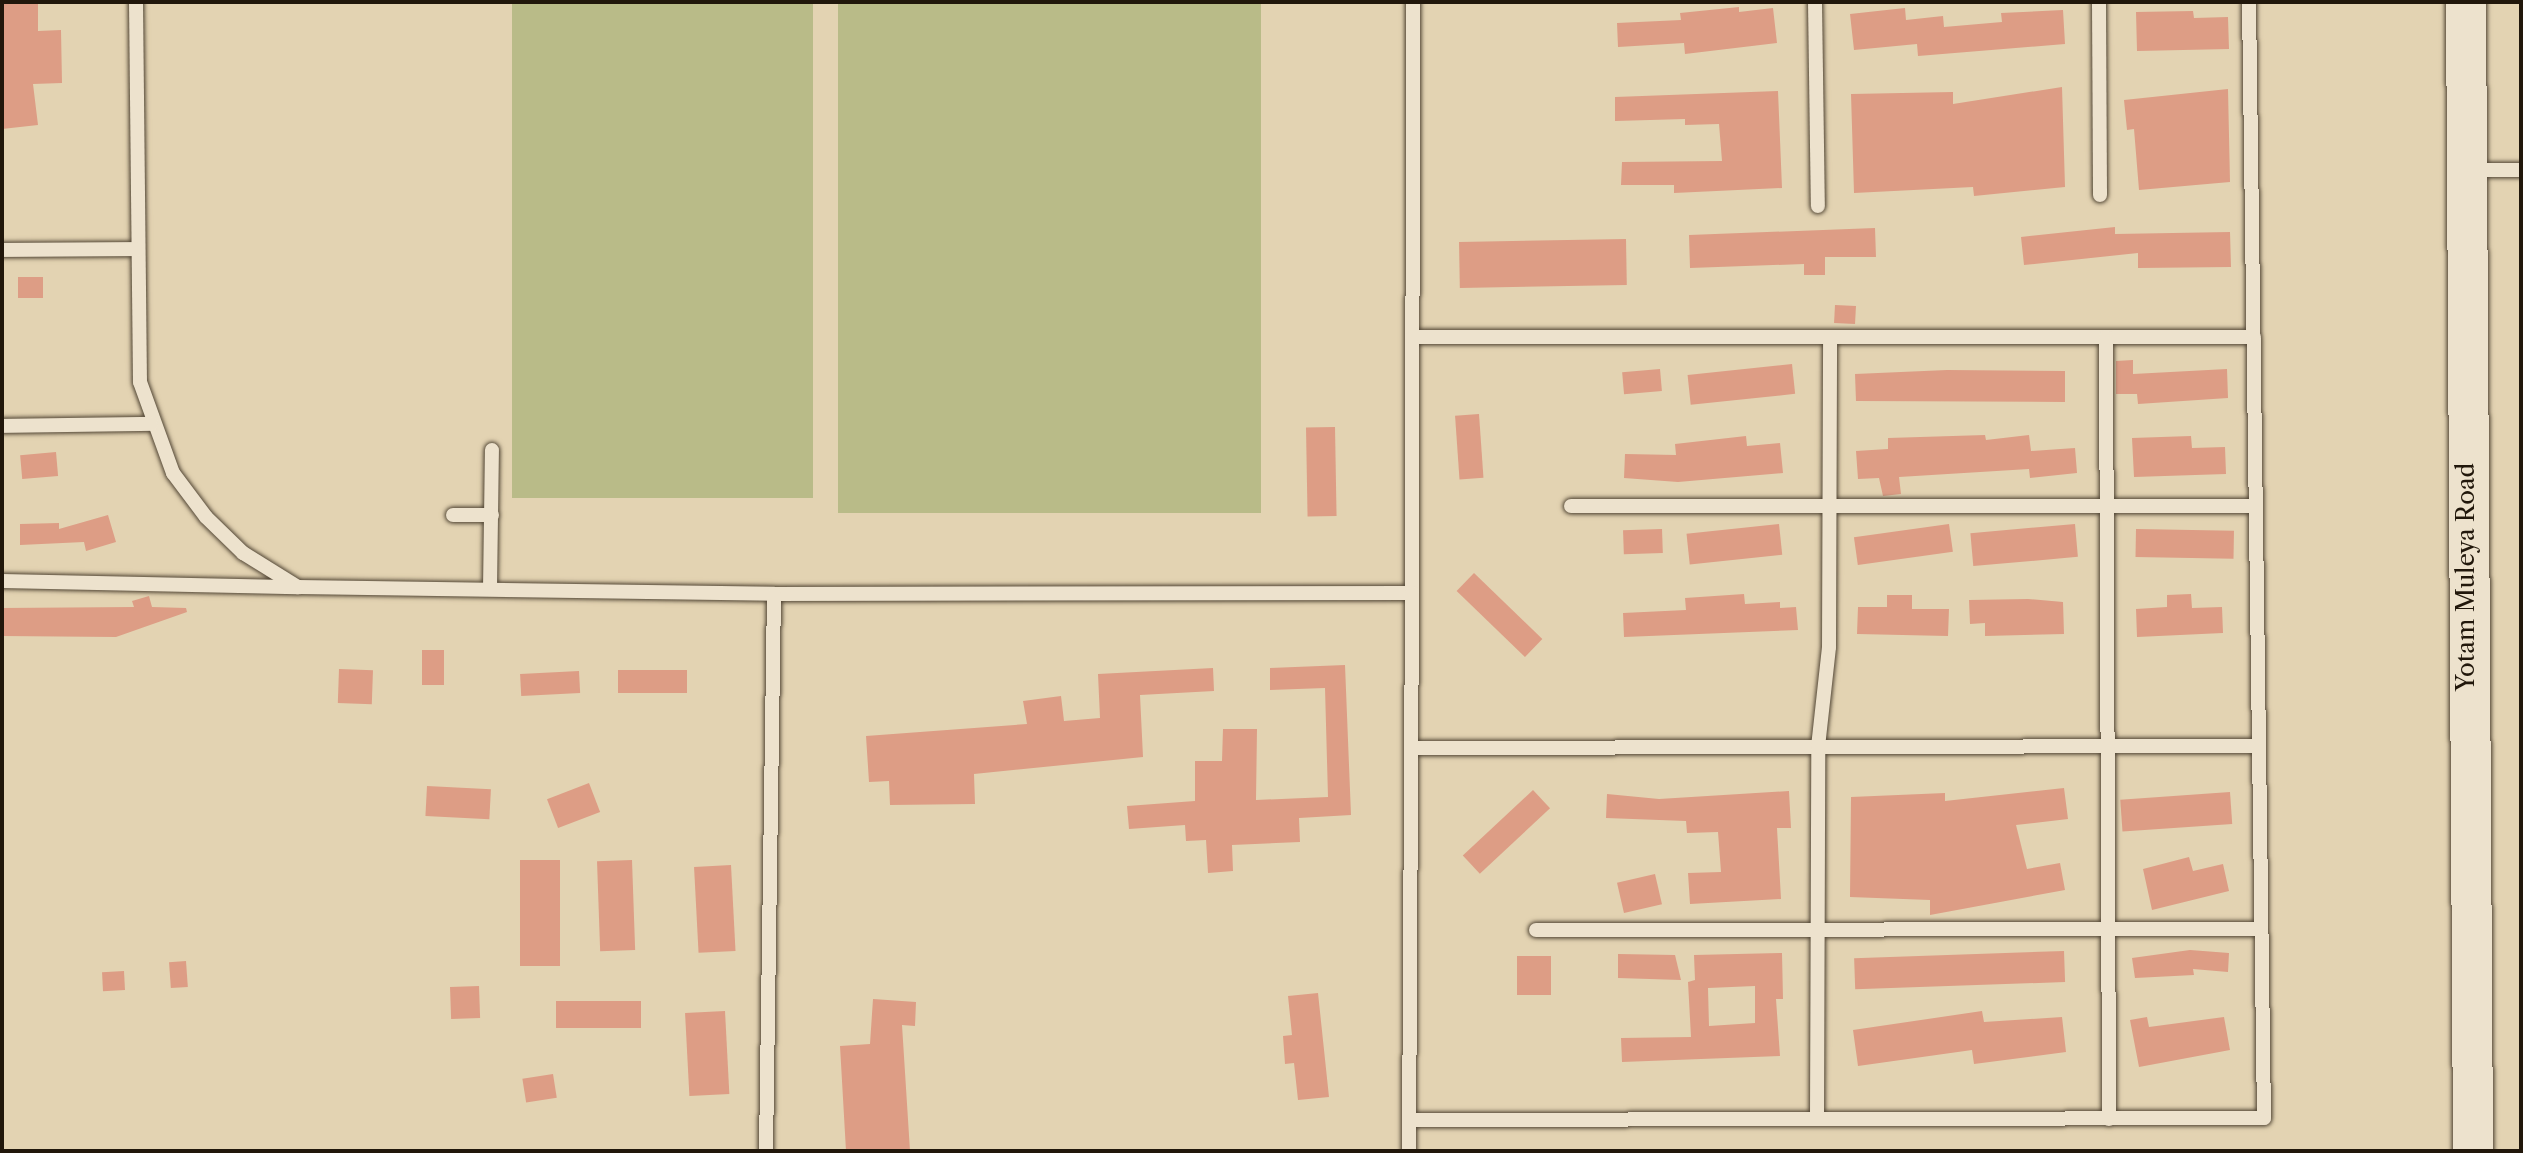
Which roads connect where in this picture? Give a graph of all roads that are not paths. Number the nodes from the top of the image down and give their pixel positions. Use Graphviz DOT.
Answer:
graph roads {
  1 [pos="136,2"];
  2 [pos="1413,2"];
  3 [pos="1815,2"];
  4 [pos="2099,2"];
  5 [pos="2249,2"];
  6 [pos="2466,2"];
  7 [pos="2466,170"];
  8 [pos="2521,170"];
  9 [pos="2100,195"];
  10 [pos="1818,206"];
  11 [pos="137,249"];
  12 [pos="2,250"];
  13 [pos="1412,337"];
  14 [pos="2106,337"];
  15 [pos="2254,337"];
  16 [pos="1830,338"];
  17 [pos="151,424"];
  18 [pos="2,426"];
  19 [pos="492,450"];
  20 [pos="1571,506"];
  21 [pos="1829,506"];
  22 [pos="2105,506"];
  23 [pos="2256,506"];
  24 [pos="453,515"];
  25 [pos="492,515"];
  26 [pos="2,581"];
  27 [pos="298,587"];
  28 [pos="490,589"];
  29 [pos="1412,593"];
  30 [pos="774,594"];
  31 [pos="2110,746"];
  32 [pos="2259,746"];
  33 [pos="1818,747"];
  34 [pos="1411,748"];
  35 [pos="2109,929"];
  36 [pos="2261,929"];
  37 [pos="1536,930"];
  38 [pos="1817,930"];
  39 [pos="1817,1119"];
  40 [pos="2109,1119"];
  41 [pos="1410,1120"];
  42 [pos="766,1151"];
  43 [pos="1409,1151"];
  44 [pos="2473,1151"];
  1 -- 11 [label="lane"];
  2 -- 13 [label="lane"];
  3 -- 10 [label="lane"];
  4 -- 9 [label="lane"];
  5 -- 15 [label="lane"];
  6 -- 7 [label="street, Yotam Muleya Road"];
  7 -- 8 [label="lane"];
  7 -- 44 [label="street, Yotam Muleya Road"];
  11 -- 12 [label="lane"];
  11 -- 17 [label="lane"];
  13 -- 16 [label="lane"];
  13 -- 29 [label="lane"];
  14 -- 15 [label="lane"];
  14 -- 16 [label="lane"];
  14 -- 22 [label="lane"];
  15 -- 23 [label="lane"];
  16 -- 21 [label="lane"];
  17 -- 18 [label="lane"];
  17 -- 27 [label="lane"];
  19 -- 25 [label="lane"];
  20 -- 21 [label="lane"];
  21 -- 22 [label="lane"];
  21 -- 33 [label="lane"];
  22 -- 23 [label="lane"];
  22 -- 31 [label="lane"];
  23 -- 32 [label="lane"];
  24 -- 25 [label="lane"];
  25 -- 28 [label="lane"];
  26 -- 27 [label="lane"];
  27 -- 28 [label="lane"];
  28 -- 30 [label="lane"];
  29 -- 30 [label="lane"];
  29 -- 34 [label="lane"];
  30 -- 42 [label="lane"];
  31 -- 32 [label="lane"];
  31 -- 33 [label="lane"];
  31 -- 35 [label="lane"];
  32 -- 36 [label="lane"];
  33 -- 34 [label="lane"];
  33 -- 38 [label="lane"];
  34 -- 41 [label="lane"];
  35 -- 36 [label="lane"];
  35 -- 38 [label="lane"];
  35 -- 40 [label="lane"];
  36 -- 40 [label="lane"];
  37 -- 38 [label="lane"];
  38 -- 39 [label="lane"];
  39 -- 40 [label="lane"];
  39 -- 41 [label="lane"];
  41 -- 43 [label="lane"];
}
